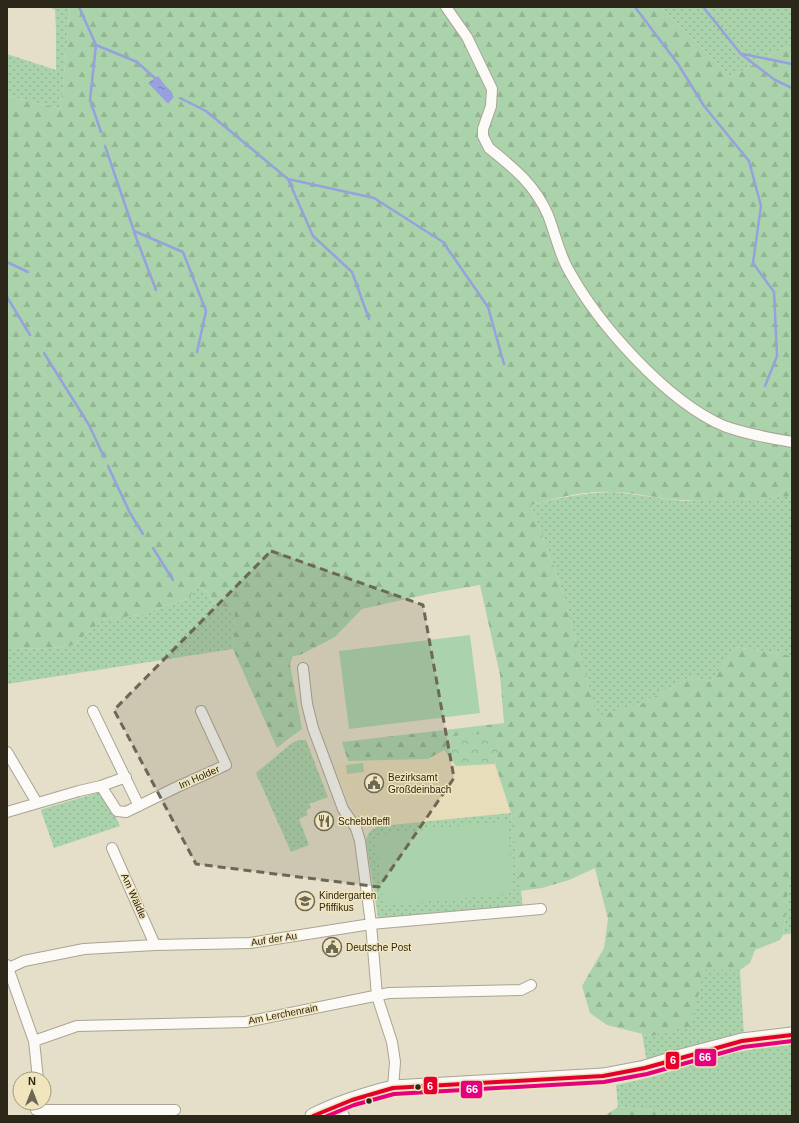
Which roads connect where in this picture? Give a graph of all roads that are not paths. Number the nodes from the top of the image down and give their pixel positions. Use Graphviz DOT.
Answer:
graph roads {
  1 [pos="446,7"];
  2 [pos="792,442"];
  3 [pos="303,668"];
  4 [pos="93,711"];
  5 [pos="201,711"];
  6 [pos="7,752"];
  7 [pos="126,777"];
  8 [pos="101,786"];
  9 [pos="37,803"];
  10 [pos="139,806"];
  11 [pos="7,812"];
  12 [pos="112,848"];
  13 [pos="541,909"];
  14 [pos="371,924"];
  15 [pos="155,945"];
  16 [pos="8,967"];
  17 [pos="531,985"];
  18 [pos="377,996"];
  19 [pos="792,1035"];
  20 [pos="34,1041"];
  21 [pos="37,1071"];
  22 [pos="393,1088"];
  23 [pos="52,1110"];
  24 [pos="175,1110"];
  25 [pos="341,1110"];
  26 [pos="313,1116"];
  1 -- 2 [label="street"];
  3 -- 14 [label="street"];
  4 -- 7 [label="street"];
  5 -- 10 [label="street, Im Holder"];
  6 -- 9 [label="street"];
  7 -- 8 [label="street"];
  7 -- 10 [label="street"];
  8 -- 9 [label="street"];
  8 -- 10 [label="street, Im Holder"];
  9 -- 11 [label="street"];
  12 -- 15 [label="street, Am Wäldle"];
  13 -- 14 [label="street, Auf der Au"];
  14 -- 15 [label="street, Auf der Au"];
  14 -- 18 [label="street"];
  15 -- 16 [label="street, Auf der Au"];
  16 -- 20 [label="street"];
  17 -- 18 [label="street, Am Lerchenrain"];
  18 -- 20 [label="street, Am Lerchenrain"];
  18 -- 22 [label="street"];
  19 -- 22 [label="street"];
  20 -- 21 [label="street"];
  22 -- 25 [label="street"];
  23 -- 24 [label="street"];
  25 -- 26 [label="street"];
}
